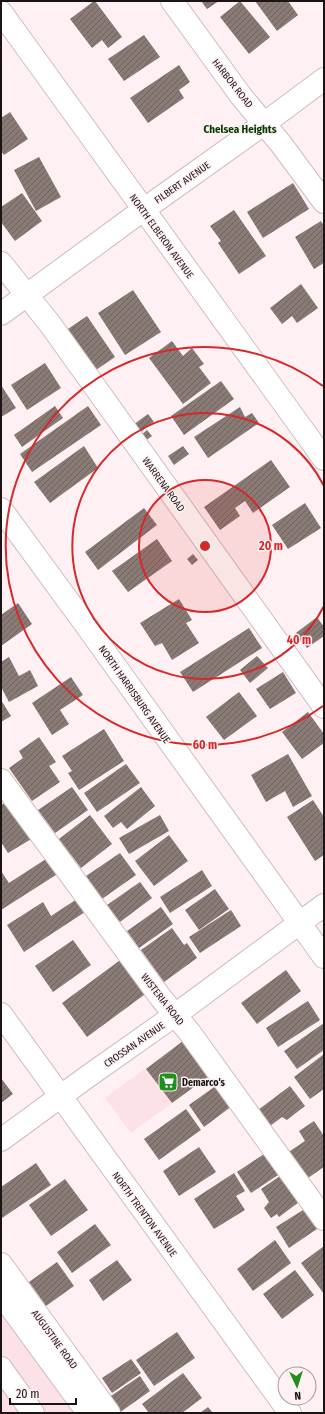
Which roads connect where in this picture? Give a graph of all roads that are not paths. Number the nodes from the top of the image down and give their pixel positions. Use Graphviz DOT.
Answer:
graph roads {
  1 [pos="172,1"];
  2 [pos="1,12"];
  3 [pos="324,79"];
  4 [pos="265,123"];
  5 [pos="324,202"];
  6 [pos="143,210"];
  7 [pos="1,263"];
  8 [pos="26,296"];
  9 [pos="1,314"];
  10 [pos="324,459"];
  11 [pos="1,509"];
  12 [pos="324,707"];
  13 [pos="1,780"];
  14 [pos="324,905"];
  15 [pos="299,924"];
  16 [pos="324,957"];
  17 [pos="1,1014"];
  18 [pos="175,1015"];
  19 [pos="60,1097"];
  20 [pos="1,1140"];
  21 [pos="324,1219"];
  22 [pos="1,1264"];
  23 [pos="1,1294"];
  24 [pos="1,1368"];
  25 [pos="31,1412"];
  26 [pos="88,1413"];
  27 [pos="109,1413"];
  28 [pos="290,1413"];
  1 -- 4 [label="street, HARBOR ROAD"];
  2 -- 6 [label="street, NORTH ELBERON AVENUE"];
  3 -- 4 [label="street, FILBERT AVENUE"];
  4 -- 5 [label="street, HARBOR ROAD"];
  4 -- 6 [label="street, FILBERT AVENUE"];
  6 -- 8 [label="street, FILBERT AVENUE"];
  6 -- 10 [label="street, NORTH ELBERON AVENUE"];
  7 -- 8 [label="street, WARRENA ROAD"];
  8 -- 9 [label="street, FILBERT AVENUE"];
  8 -- 12 [label="street, WARRENA ROAD"];
  11 -- 15 [label="street, NORTH HARRISBURG AVENUE"];
  13 -- 18 [label="street, WISTERIA ROAD"];
  14 -- 15 [label="street, CROSSAN AVENUE"];
  15 -- 16 [label="street, NORTH HARRISBURG AVENUE"];
  15 -- 18 [label="street, CROSSAN AVENUE"];
  17 -- 19 [label="street, NORTH TRENTON AVENUE"];
  18 -- 19 [label="street, CROSSAN AVENUE"];
  18 -- 21 [label="street, WISTERIA ROAD"];
  19 -- 20 [label="street, CROSSAN AVENUE"];
  19 -- 28 [label="street, NORTH TRENTON AVENUE"];
  22 -- 27 [label="street, AUGUSTINE ROAD"];
  23 -- 26 [label="street"];
  24 -- 25 [label="street"];
}
